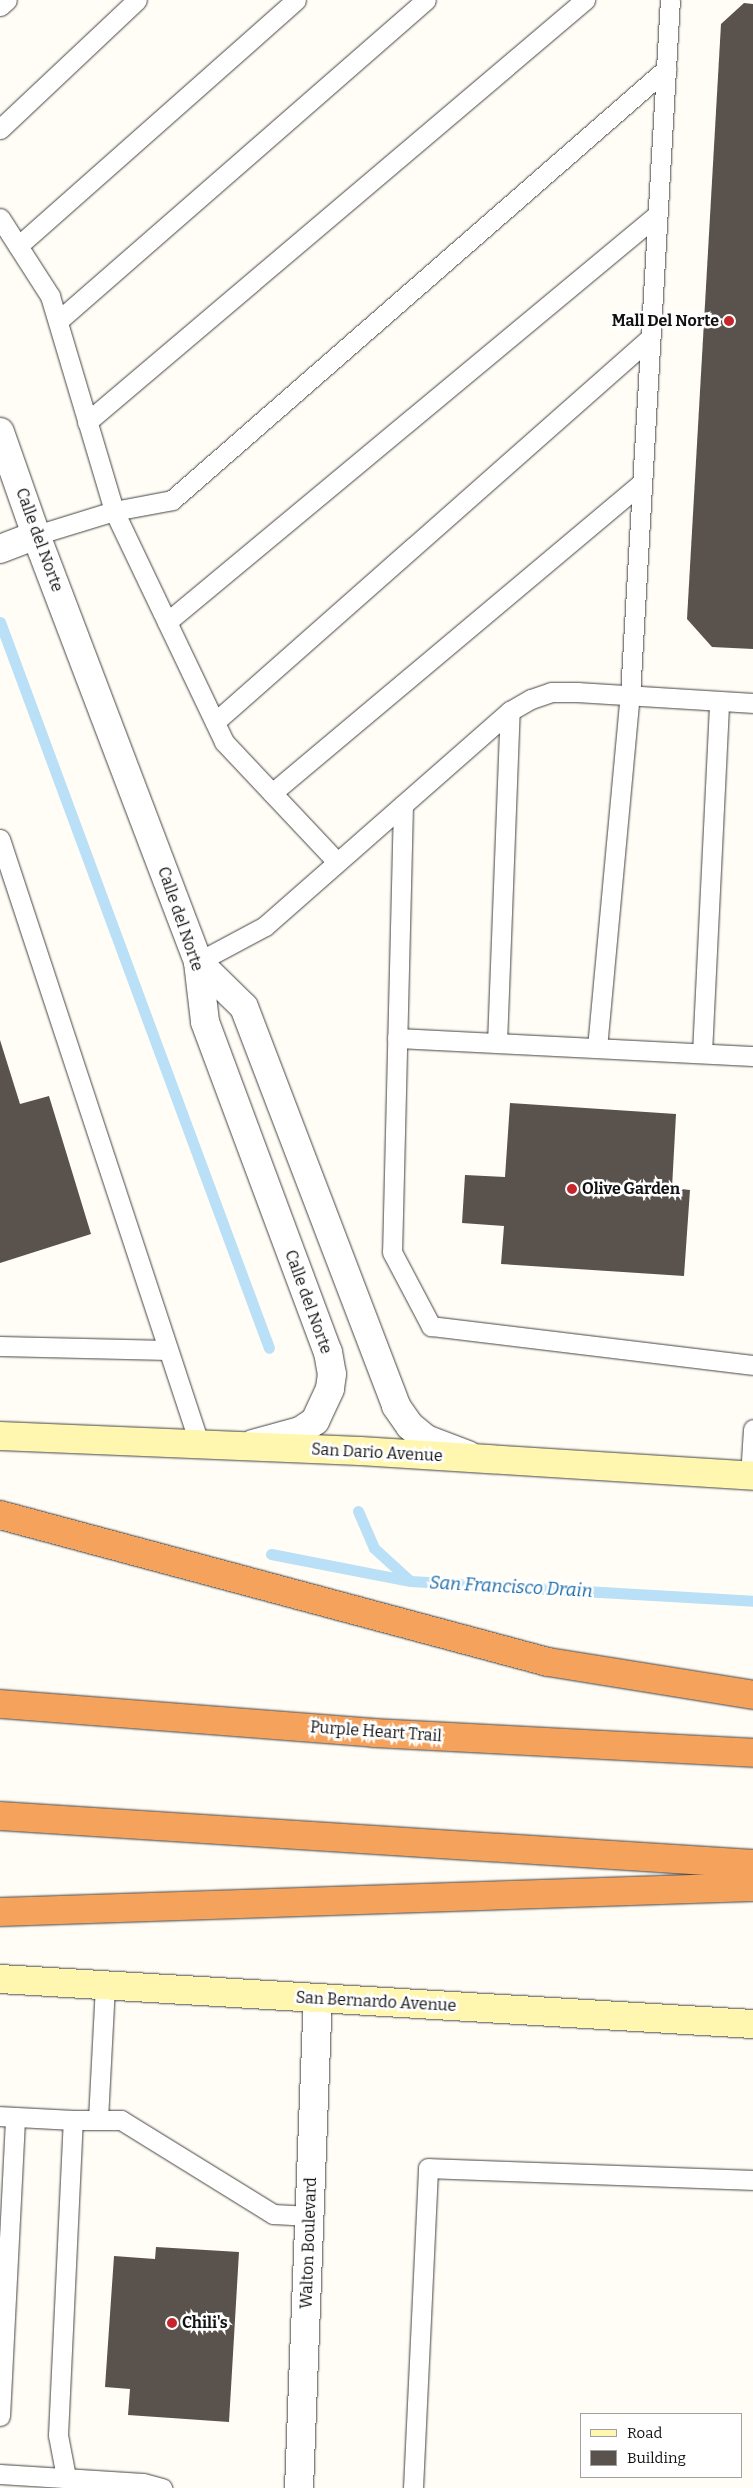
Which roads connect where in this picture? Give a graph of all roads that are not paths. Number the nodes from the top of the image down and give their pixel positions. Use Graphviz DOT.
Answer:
graph roads {
  1 [pos="6,0"];
  2 [pos="137,0"];
  3 [pos="296,0"];
  4 [pos="426,0"];
  5 [pos="584,0"];
  6 [pos="670,0"];
  7 [pos="0,6"];
  8 [pos="666,69"];
  9 [pos="0,129"];
  10 [pos="658,214"];
  11 [pos="0,218"];
  12 [pos="18,246"];
  13 [pos="58,321"];
  14 [pos="650,338"];
  15 [pos="87,422"];
  16 [pos="0,432"];
  17 [pos="642,483"];
  18 [pos="114,512"];
  19 [pos="36,535"];
  20 [pos="0,549"];
  21 [pos="167,622"];
  22 [pos="630,695"];
  23 [pos="719,701"];
  24 [pos="753,703"];
  25 [pos="510,712"];
  26 [pos="215,722"];
  27 [pos="272,793"];
  28 [pos="403,805"];
  29 [pos="0,839"];
  30 [pos="337,862"];
  31 [pos="8,888"];
  32 [pos="198,962"];
  33 [pos="397,1038"];
  34 [pos="497,1043"];
  35 [pos="597,1048"];
  36 [pos="702,1053"];
  37 [pos="753,1056"];
  38 [pos="0,1346"];
  39 [pos="168,1350"];
  40 [pos="753,1365"];
  41 [pos="753,1429"];
  42 [pos="0,1436"];
  43 [pos="200,1446"];
  44 [pos="242,1447"];
  45 [pos="480,1458"];
  46 [pos="751,1476"];
  47 [pos="0,1514"];
  48 [pos="753,1695"];
  49 [pos="0,1704"];
  50 [pos="753,1753"];
  51 [pos="0,1816"];
  52 [pos="753,1864"];
  53 [pos="753,1887"];
  54 [pos="0,1912"];
  55 [pos="0,1979"];
  56 [pos="105,1985"];
  57 [pos="318,1998"];
  58 [pos="753,2024"];
  59 [pos="7,2117"];
  60 [pos="98,2119"];
  61 [pos="73,2120"];
  62 [pos="753,2180"];
  63 [pos="310,2216"];
  64 [pos="0,2416"];
  65 [pos="0,2474"];
  66 [pos="66,2477"];
  67 [pos="162,2488"];
  68 [pos="299,2488"];
  69 [pos="413,2488"];
  1 -- 7 [label="lane"];
  2 -- 9 [label="lane"];
  3 -- 12 [label="lane"];
  4 -- 13 [label="lane"];
  5 -- 15 [label="lane"];
  6 -- 8 [label="lane"];
  8 -- 10 [label="lane"];
  8 -- 18 [label="lane"];
  10 -- 14 [label="lane"];
  10 -- 21 [label="lane"];
  11 -- 12 [label="lane"];
  12 -- 13 [label="lane"];
  13 -- 15 [label="lane"];
  14 -- 17 [label="lane"];
  14 -- 26 [label="lane"];
  15 -- 18 [label="lane"];
  16 -- 19 [label="street, Calle del Norte"];
  17 -- 22 [label="lane"];
  17 -- 27 [label="lane"];
  18 -- 19 [label="lane"];
  18 -- 21 [label="lane"];
  19 -- 20 [label="street"];
  19 -- 32 [label="street, Calle del Norte"];
  21 -- 26 [label="lane"];
  22 -- 23 [label="lane"];
  22 -- 25 [label="lane"];
  22 -- 35 [label="lane"];
  23 -- 24 [label="lane"];
  23 -- 36 [label="lane"];
  25 -- 28 [label="lane"];
  25 -- 34 [label="lane"];
  26 -- 27 [label="lane"];
  27 -- 30 [label="lane"];
  28 -- 30 [label="lane"];
  28 -- 33 [label="lane"];
  29 -- 31 [label="lane"];
  30 -- 32 [label="lane"];
  31 -- 39 [label="lane"];
  32 -- 44 [label="street, Calle del Norte"];
  32 -- 45 [label="street"];
  33 -- 34 [label="lane"];
  33 -- 40 [label="lane"];
  34 -- 35 [label="lane"];
  35 -- 36 [label="lane"];
  36 -- 37 [label="lane"];
  38 -- 39 [label="lane"];
  39 -- 43 [label="lane"];
  41 -- 46 [label="lane"];
  42 -- 43 [label="main road, San Dario Avenue"];
  43 -- 44 [label="main road, San Dario Avenue"];
  44 -- 45 [label="main road, San Dario Avenue"];
  45 -- 46 [label="main road, San Dario Avenue"];
  47 -- 48 [label="highway"];
  49 -- 50 [label="highway, Purple Heart Trail"];
  51 -- 52 [label="highway"];
  53 -- 54 [label="highway"];
  55 -- 56 [label="main road, San Bernardo Avenue"];
  56 -- 57 [label="main road, San Bernardo Avenue"];
  56 -- 60 [label="lane"];
  57 -- 58 [label="main road, San Bernardo Avenue"];
  57 -- 63 [label="street, Walton Boulevard"];
  59 -- 61 [label="lane"];
  59 -- 64 [label="lane"];
  60 -- 61 [label="lane"];
  60 -- 63 [label="lane"];
  61 -- 66 [label="lane"];
  62 -- 69 [label="lane"];
  63 -- 68 [label="street, Walton Boulevard"];
  65 -- 66 [label="lane"];
  66 -- 67 [label="lane"];
}
